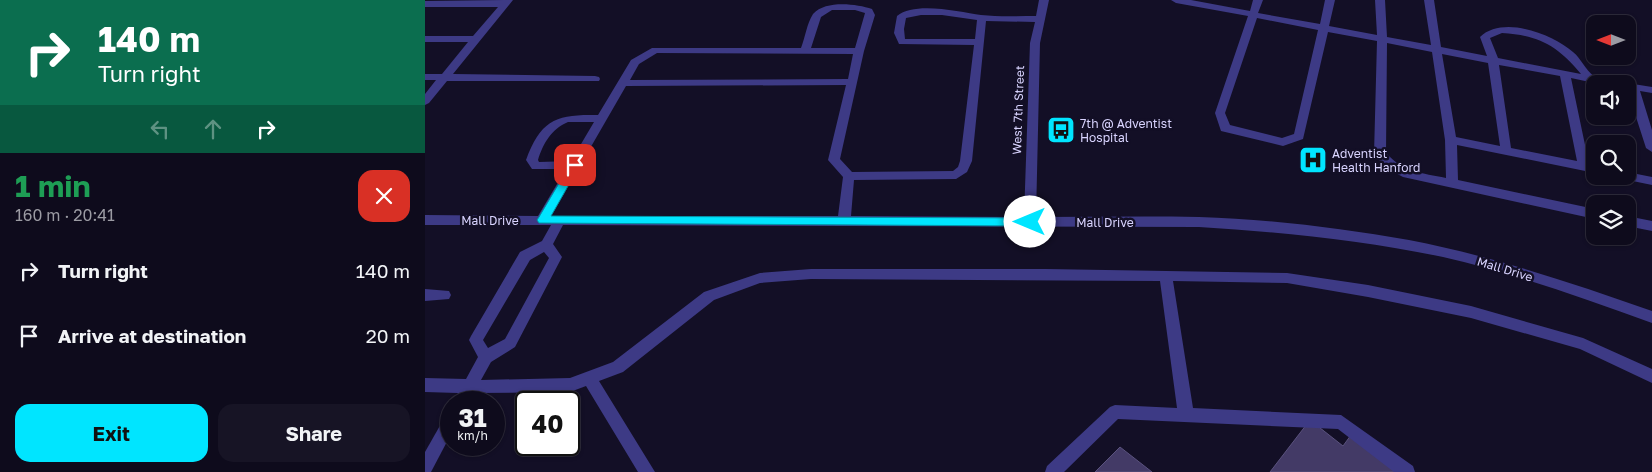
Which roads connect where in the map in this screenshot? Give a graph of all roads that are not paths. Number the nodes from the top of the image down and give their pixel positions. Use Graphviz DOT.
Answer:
graph roads {
  1 [pos="1044,0"];
  2 [pos="1177,0"];
  3 [pos="1258,0"];
  4 [pos="1330,0"];
  5 [pos="1379,0"];
  6 [pos="1429,0"];
  7 [pos="466,2"];
  8 [pos="507,2"];
  9 [pos="1210,3"];
  10 [pos="425,4"];
  11 [pos="1253,15"];
  12 [pos="982,18"];
  13 [pos="1039,19"];
  14 [pos="1323,29"];
  15 [pos="425,39"];
  16 [pos="477,39"];
  17 [pos="1382,39"];
  18 [pos="979,42"];
  19 [pos="1436,50"];
  20 [pos="805,51"];
  21 [pos="859,51"];
  22 [pos="1493,59"];
  23 [pos="1565,74"];
  24 [pos="1588,75"];
  25 [pos="425,77"];
  26 [pos="444,77"];
  27 [pos="1586,77"];
  28 [pos="595,79"];
  29 [pos="852,82"];
  30 [pos="623,83"];
  31 [pos="1636,87"];
  32 [pos="1652,90"];
  33 [pos="425,101"];
  34 [pos="1636,103"];
  35 [pos="602,119"];
  36 [pos="1451,140"];
  37 [pos="1652,148"];
  38 [pos="1506,152"];
  39 [pos="1586,153"];
  40 [pos="575,165"];
  41 [pos="1586,167"];
  42 [pos="849,176"];
  43 [pos="1636,178"];
  44 [pos="1652,181"];
  45 [pos="1452,183"];
  46 [pos="1586,212"];
  47 [pos="425,220"];
  48 [pos="543,220"];
  49 [pos="560,220"];
  50 [pos="844,221"];
  51 [pos="1030,222"];
  52 [pos="1636,223"];
  53 [pos="1652,226"];
  54 [pos="547,245"];
  55 [pos="1166,277"];
  56 [pos="425,295"];
  57 [pos="444,295"];
  58 [pos="1652,316"];
  59 [pos="485,358"];
  60 [pos="1652,376"];
  61 [pos="589,378"];
  62 [pos="425,385"];
  63 [pos="470,386"];
  64 [pos="467,391"];
  65 [pos="1185,416"];
  66 [pos="440,439"];
  67 [pos="425,466"];
  68 [pos="647,472"];
  69 [pos="1053,472"];
  70 [pos="1407,472"];
  1 -- 13 [label="street, West 7th Street"];
  2 -- 9 [label="street"];
  3 -- 11 [label="street"];
  4 -- 14 [label="street"];
  5 -- 17 [label="street"];
  6 -- 19 [label="street"];
  7 -- 8 [label="street"];
  7 -- 10 [label="street"];
  8 -- 16 [label="street"];
  9 -- 11 [label="street"];
  11 -- 14 [label="street"];
  11 -- 14 [label="street"];
  12 -- 13 [label="street"];
  12 -- 18 [label="street"];
  12 -- 18 [label="street"];
  13 -- 51 [label="street, West 7th Street"];
  14 -- 17 [label="street"];
  15 -- 16 [label="street"];
  16 -- 26 [label="street"];
  17 -- 19 [label="street"];
  17 -- 45 [label="street"];
  18 -- 42 [label="street"];
  19 -- 22 [label="street"];
  19 -- 36 [label="street"];
  20 -- 21 [label="street"];
  20 -- 21 [label="street"];
  20 -- 30 [label="street"];
  21 -- 29 [label="street"];
  22 -- 23 [label="street"];
  22 -- 24 [label="street"];
  22 -- 38 [label="street"];
  23 -- 27 [label="street"];
  23 -- 39 [label="street"];
  25 -- 26 [label="street"];
  26 -- 28 [label="street"];
  26 -- 33 [label="street"];
  29 -- 30 [label="street"];
  29 -- 42 [label="street"];
  30 -- 35 [label="street"];
  31 -- 32 [label="street"];
  34 -- 37 [label="street"];
  35 -- 40 [label="street"];
  35 -- 40 [label="street"];
  36 -- 38 [label="street"];
  36 -- 45 [label="street"];
  38 -- 41 [label="street"];
  40 -- 48 [label="street"];
  42 -- 50 [label="street"];
  43 -- 44 [label="street"];
  45 -- 46 [label="street"];
  47 -- 48 [label="street, Mall Drive"];
  48 -- 49 [label="street, Mall Drive"];
  49 -- 50 [label="street, Mall Drive"];
  49 -- 54 [label="street"];
  50 -- 51 [label="street, Mall Drive"];
  51 -- 58 [label="street, Mall Drive"];
  52 -- 53 [label="street"];
  54 -- 59 [label="street"];
  54 -- 59 [label="street"];
  55 -- 60 [label="street"];
  55 -- 61 [label="street"];
  55 -- 65 [label="street"];
  56 -- 57 [label="street"];
  59 -- 63 [label="street"];
  61 -- 63 [label="street"];
  61 -- 68 [label="street"];
  62 -- 63 [label="street"];
  63 -- 64 [label="street"];
  65 -- 69 [label="street"];
  65 -- 70 [label="street"];
  66 -- 67 [label="street"];
}
